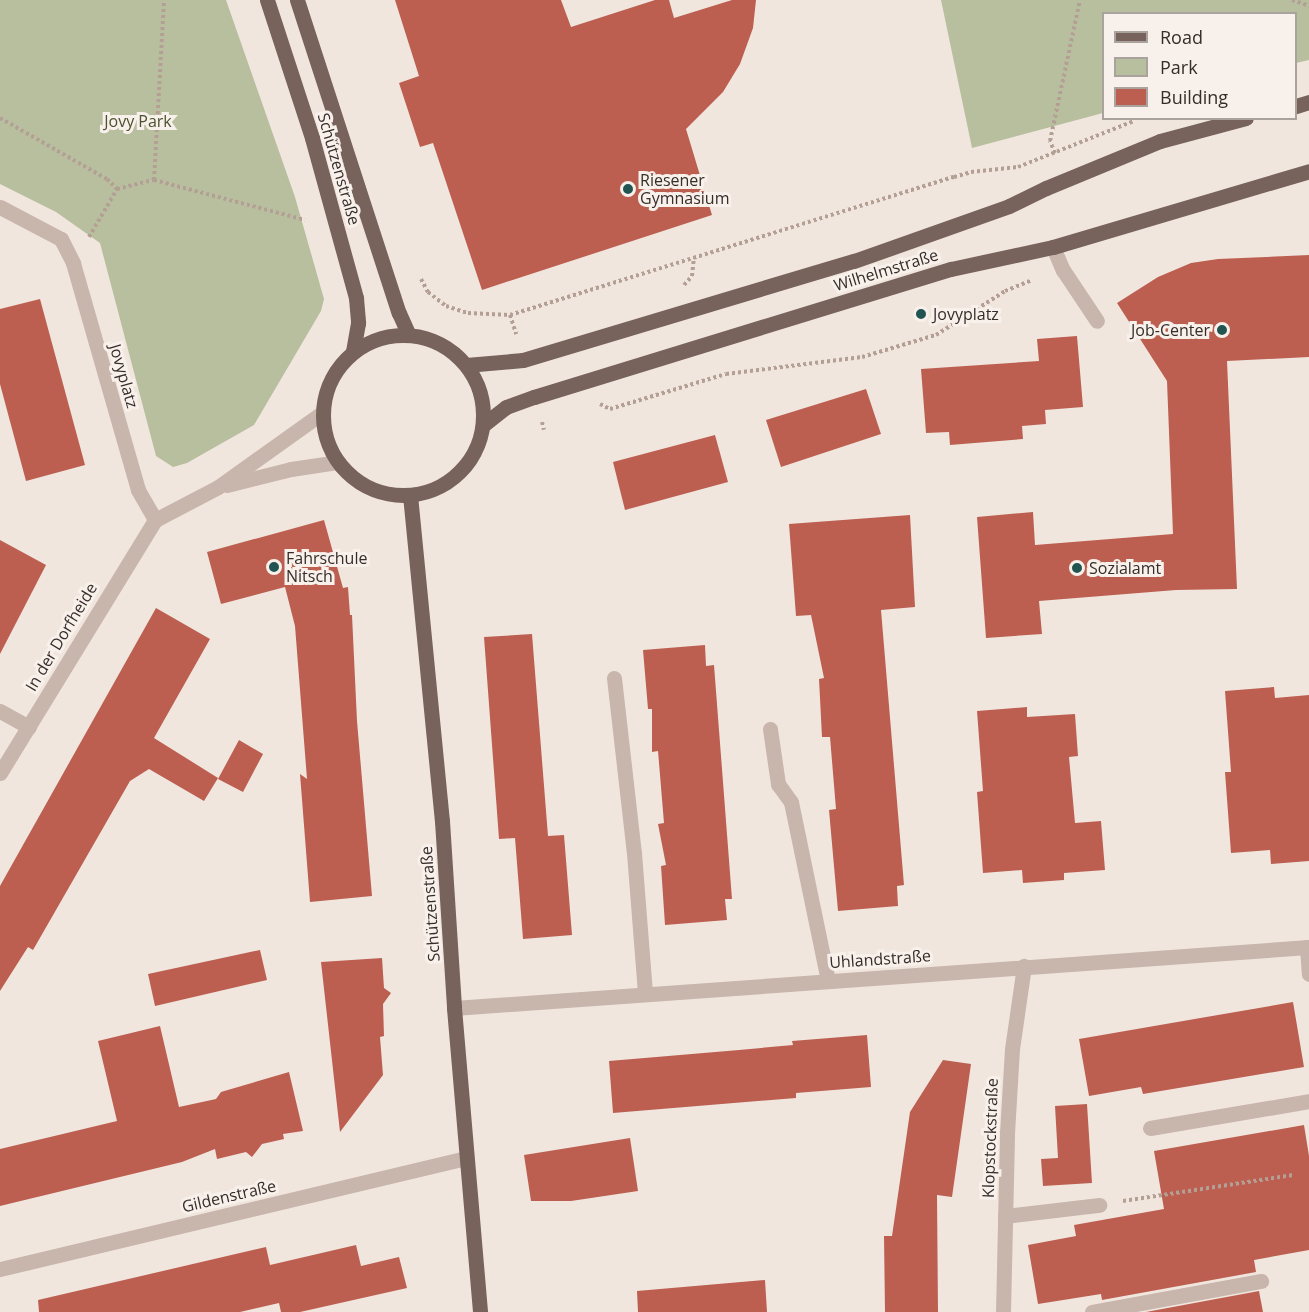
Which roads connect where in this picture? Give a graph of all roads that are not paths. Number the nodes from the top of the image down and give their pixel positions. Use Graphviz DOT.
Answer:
graph roads {
  1 [pos="267,0"];
  2 [pos="297,0"];
  3 [pos="1239,120"];
  4 [pos="1309,171"];
  5 [pos="0,207"];
  6 [pos="1053,247"];
  7 [pos="1097,321"];
  8 [pos="409,335"];
  9 [pos="353,352"];
  10 [pos="466,365"];
  11 [pos="323,412"];
  12 [pos="483,425"];
  13 [pos="338,462"];
  14 [pos="218,487"];
  15 [pos="410,495"];
  16 [pos="155,520"];
  17 [pos="614,678"];
  18 [pos="0,711"];
  19 [pos="29,727"];
  20 [pos="770,729"];
  21 [pos="0,773"];
  22 [pos="1308,947"];
  23 [pos="1024,966"];
  24 [pos="1309,974"];
  25 [pos="828,980"];
  26 [pos="645,993"];
  27 [pos="454,1008"];
  28 [pos="1309,1101"];
  29 [pos="1150,1128"];
  30 [pos="466,1158"];
  31 [pos="1099,1205"];
  32 [pos="1005,1216"];
  33 [pos="0,1269"];
  34 [pos="1261,1281"];
  35 [pos="480,1312"];
  36 [pos="1003,1312"];
  37 [pos="1092,1312"];
  1 -- 9 [label="main road, Schützenstraße"];
  2 -- 8 [label="main road, Schützenstraße"];
  3 -- 10 [label="main road, Wilhelmstraße"];
  4 -- 6 [label="main road, Wilhelmstraße"];
  5 -- 16 [label="street, Jovyplatz"];
  6 -- 7 [label="street"];
  6 -- 12 [label="main road, Wilhelmstraße"];
  8 -- 9 [label="main road"];
  8 -- 10 [label="main road"];
  9 -- 11 [label="main road"];
  10 -- 12 [label="main road"];
  11 -- 13 [label="main road"];
  11 -- 14 [label="street"];
  12 -- 15 [label="main road"];
  13 -- 14 [label="street"];
  13 -- 15 [label="main road"];
  14 -- 16 [label="street"];
  15 -- 27 [label="main road, Schützenstraße"];
  16 -- 19 [label="street, In der Dorfheide"];
  17 -- 26 [label="street"];
  18 -- 19 [label="street"];
  19 -- 21 [label="street, In der Dorfheide"];
  20 -- 25 [label="street"];
  22 -- 23 [label="street, Uhlandstraße"];
  22 -- 24 [label="street"];
  23 -- 25 [label="street, Uhlandstraße"];
  23 -- 32 [label="street, Klopstockstraße"];
  25 -- 26 [label="street, Uhlandstraße"];
  26 -- 27 [label="street, Uhlandstraße"];
  27 -- 30 [label="main road, Schützenstraße"];
  28 -- 29 [label="street"];
  30 -- 33 [label="street, Gildenstraße"];
  30 -- 35 [label="main road, Schützenstraße"];
  31 -- 32 [label="street"];
  32 -- 36 [label="street, Klopstockstraße"];
  34 -- 37 [label="street"];
}
